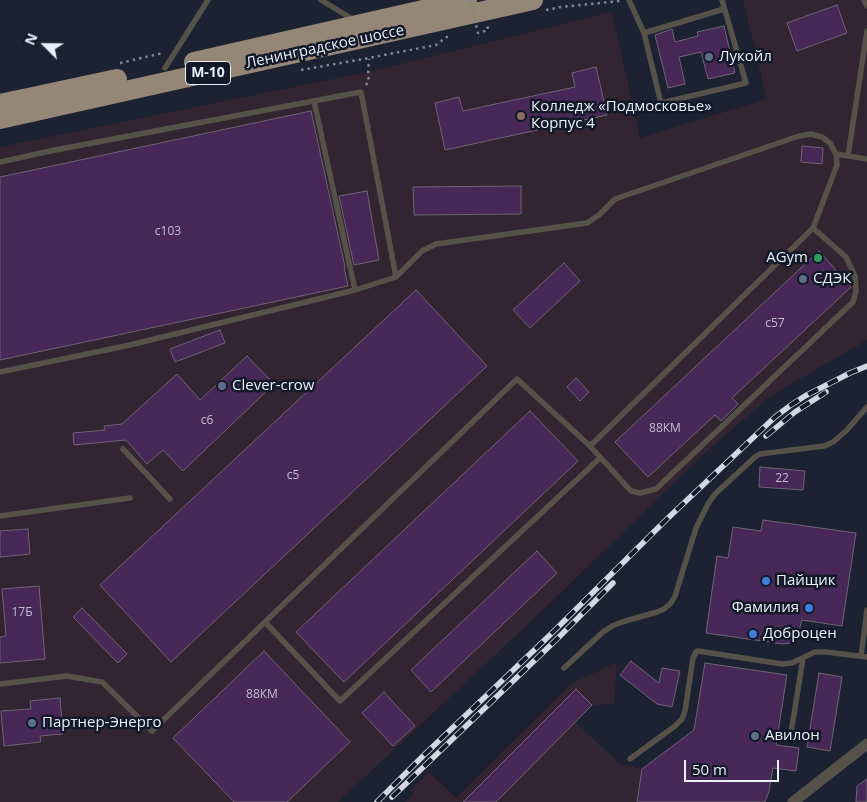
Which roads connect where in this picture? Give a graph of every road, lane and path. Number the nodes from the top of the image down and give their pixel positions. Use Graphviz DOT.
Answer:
graph roads {
  1 [pos="208,0"];
  2 [pos="320,0"];
  3 [pos="469,0"];
  4 [pos="533,0"];
  5 [pos="629,0"];
  6 [pos="722,0"];
  7 [pos="864,0"];
  8 [pos="867,6"];
  9 [pos="724,9"];
  10 [pos="487,23"];
  11 [pos="360,24"];
  12 [pos="867,31"];
  13 [pos="644,32"];
  14 [pos="369,58"];
  15 [pos="165,68"];
  16 [pos="361,92"];
  17 [pos="314,101"];
  18 [pos="0,104"];
  19 [pos="0,119"];
  20 [pos="836,154"];
  21 [pos="848,156"];
  22 [pos="867,159"];
  23 [pos="0,162"];
  24 [pos="813,228"];
  25 [pos="396,277"];
  26 [pos="355,290"];
  27 [pos="0,372"];
  28 [pos="867,407"];
  29 [pos="590,446"];
  30 [pos="123,449"];
  31 [pos="600,458"];
  32 [pos="130,498"];
  33 [pos="170,499"];
  34 [pos="0,516"];
  35 [pos="867,610"];
  36 [pos="265,622"];
  37 [pos="864,656"];
  38 [pos="803,658"];
  39 [pos="564,668"];
  40 [pos="0,684"];
  41 [pos="791,733"];
  42 [pos="867,744"];
  43 [pos="630,759"];
  44 [pos="793,802"];
  1 -- 15 [label="lane"];
  2 -- 11 [label="lane"];
  3 -- 10 [label="path, bridge"];
  3 -- 11 [label="highway, Ленинградское шоссе / М-10"];
  4 -- 19 [label="highway, Ленинградское шоссе / М-10"];
  5 -- 13 [label="lane"];
  6 -- 9 [label="lane"];
  7 -- 8 [label="lane"];
  9 -- 13 [label="lane"];
  9 -- 13 [label="lane"];
  11 -- 15 [label="highway, Ленинградское шоссе / М-10"];
  12 -- 21 [label="lane"];
  14 -- 16 [label="path"];
  15 -- 18 [label="highway, Ленинградское шоссе / М-10"];
  16 -- 17 [label="lane"];
  16 -- 25 [label="lane"];
  17 -- 23 [label="lane"];
  17 -- 26 [label="lane"];
  20 -- 21 [label="lane"];
  20 -- 24 [label="lane"];
  20 -- 25 [label="lane"];
  21 -- 22 [label="lane"];
  24 -- 29 [label="lane"];
  24 -- 31 [label="lane"];
  25 -- 26 [label="lane"];
  26 -- 27 [label="lane"];
  28 -- 39 [label="lane"];
  29 -- 31 [label="lane"];
  29 -- 36 [label="lane"];
  30 -- 33 [label="lane"];
  31 -- 36 [label="lane"];
  32 -- 34 [label="lane"];
  35 -- 37 [label="lane"];
  36 -- 40 [label="lane"];
  37 -- 38 [label="lane"];
  38 -- 41 [label="lane"];
  38 -- 43 [label="lane"];
  42 -- 44 [label="street"];
}
